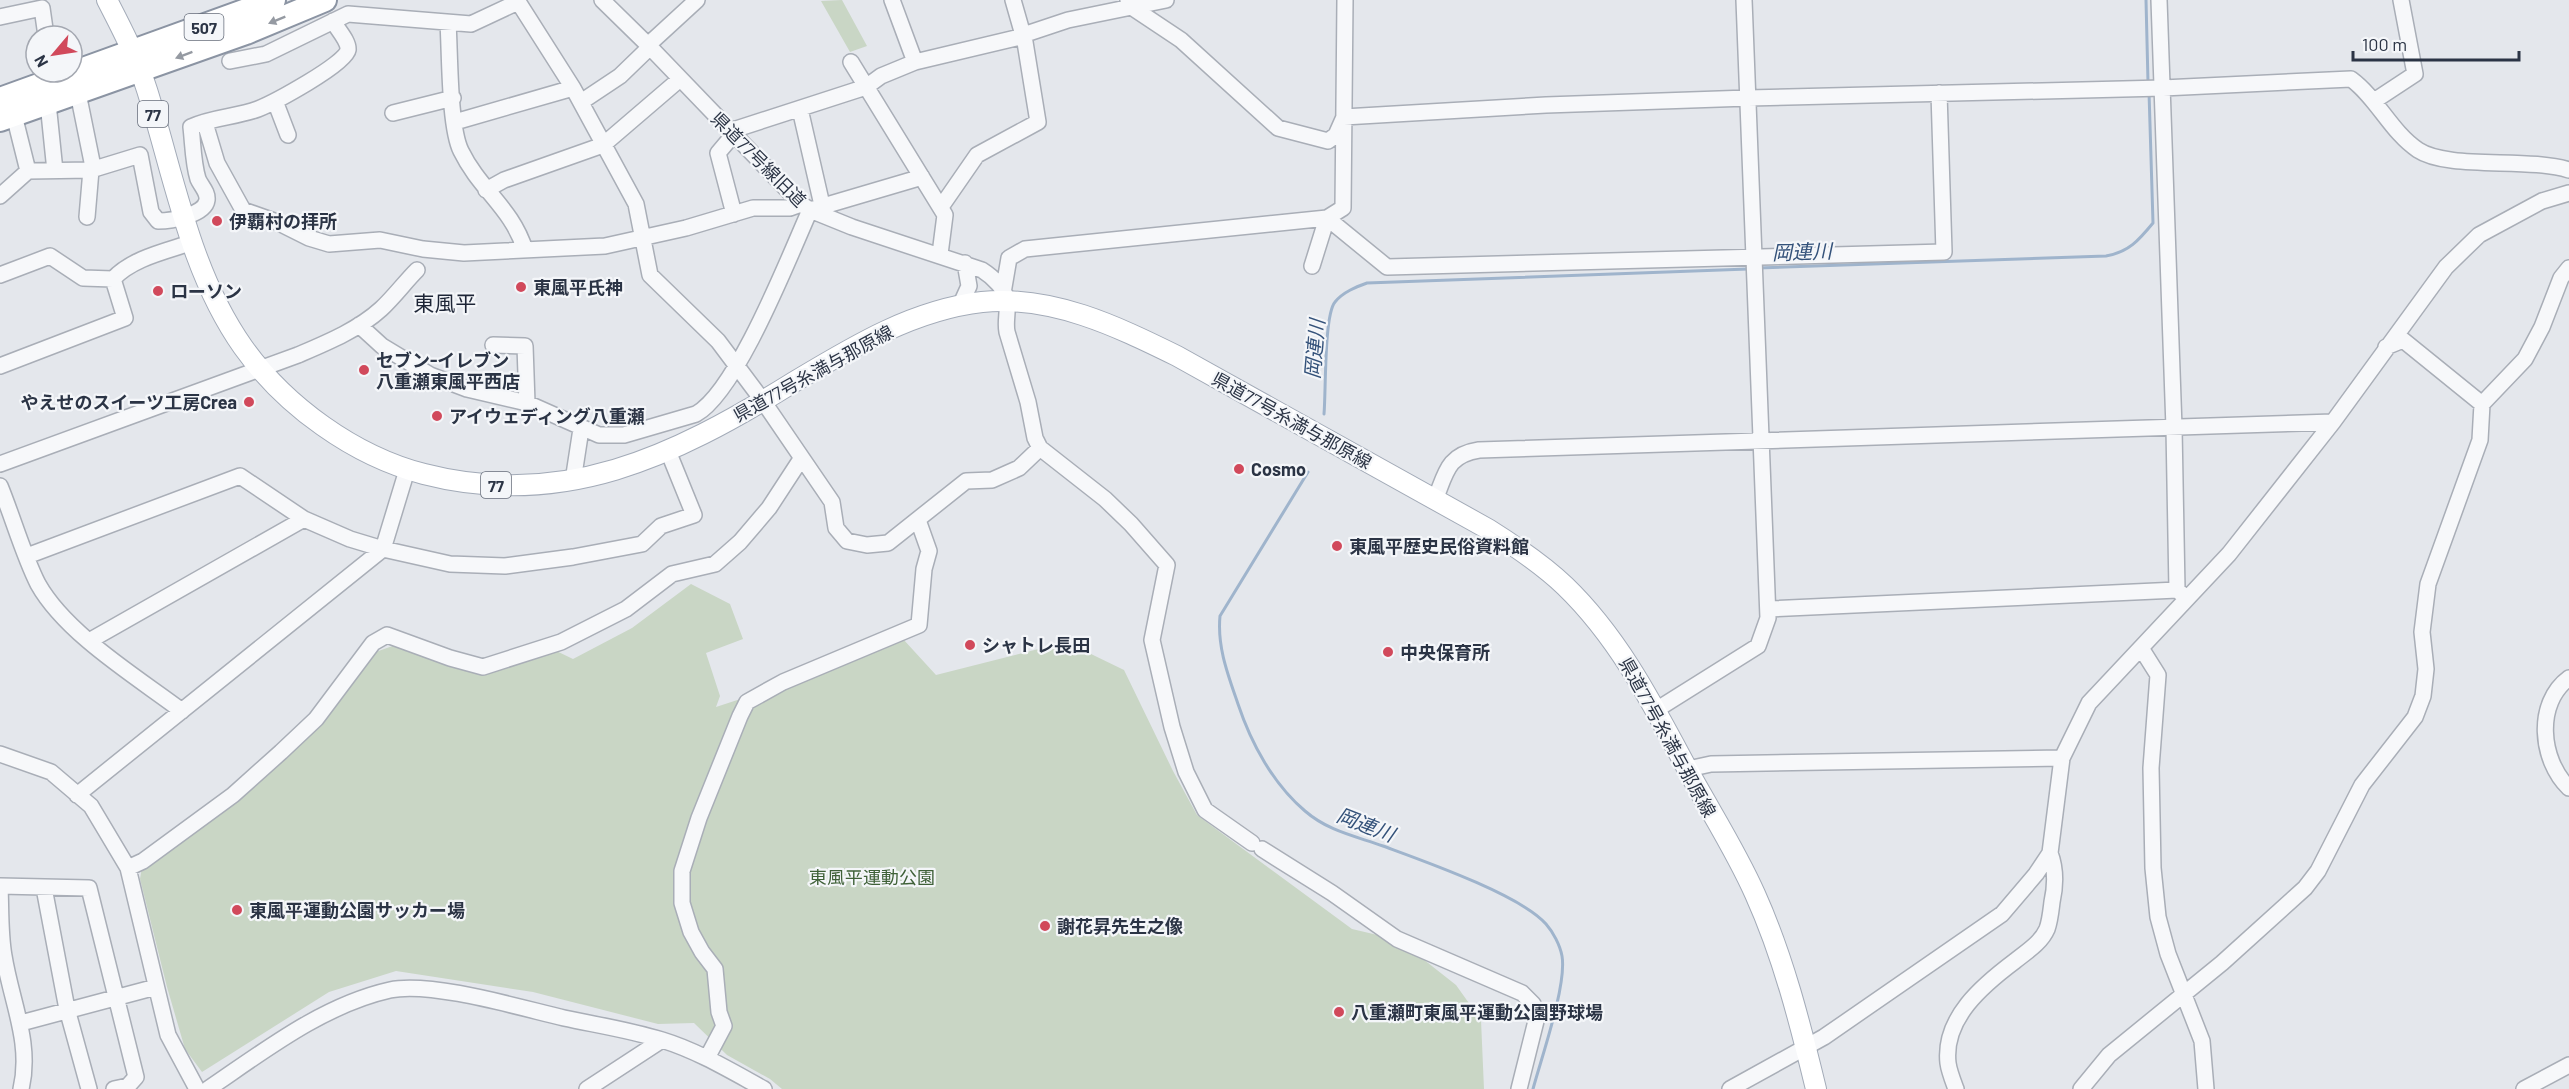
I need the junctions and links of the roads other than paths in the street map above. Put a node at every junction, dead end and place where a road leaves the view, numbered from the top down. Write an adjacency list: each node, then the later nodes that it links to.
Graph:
1 (107, 0): 23 (main road, 県道77号糸満与那原線 / 77)
2 (274, 0): 23 (highway, 507)
3 (325, 0): 19 (highway, 507, one-way to 19)
4 (602, 0): 20 (street, 県道77号線旧道)
5 (697, 0): 20 (street)
6 (892, 0): 25 (street)
7 (1012, 0): 14 (street)
8 (1166, 0): 14 (street)
9 (1345, 0): 41 (street)
10 (1744, 0): 34 (street)
11 (2159, 0): 30 (street)
12 (2401, 0): 36 (street)
13 (520, 2): 17 (street); 29 (street)
14 (1129, 3): 41 (street)
15 (0, 17): 18 (street)
16 (333, 21): 17 (street); 21 (street); 35 (street)
17 (448, 23): 33 (street)
18 (44, 24)
19 (246, 33): 21 (street); 23 (highway, 507, one-way to 23)
20 (649, 46): 26 (street, 県道77号線旧道); 37 (street)
21 (252, 56): 22 (street)
22 (230, 61)
23 (137, 62): 27 (highway, 507); 31 (highway, 507); 58 (main road, 県道77号糸満与那原線 / 77)
24 (851, 62): 28 (street)
25 (915, 62): 28 (street); 56 (street)
26 (680, 79): 44 (street, 県道77号線旧道); 46 (street)
27 (51, 85): 31 (highway, 507); 39 (highway, 507); 50 (street)
28 (866, 87): 38 (street); 51 (street)
29 (573, 88): 37 (street); 42 (street)
30 (2163, 88): 32 (street); 36 (street); 84 (street)
31 (78, 93): 47 (street)
32 (1939, 93): 34 (street); 65 (street)
33 (453, 98): 40 (street); 42 (street)
34 (1748, 98): 41 (street); 65 (street)
35 (275, 101): 43 (street); 45 (street)
36 (2374, 101): 48 (street)
37 (581, 102): 46 (street)
38 (800, 109): 44 (street); 55 (street)
39 (4, 111): 49 (street)
40 (393, 113)
41 (1344, 117): 60 (street)
42 (455, 122): 52 (street)
43 (205, 123): 58 (street); 63 (street)
44 (732, 133): 55 (street, 県道77号線旧道); 57 (street)
45 (288, 135)
46 (603, 145): 52 (street); 61 (street)
47 (91, 170): 50 (street); 58 (street); 59 (street)
48 (2569, 170)
49 (28, 171): 50 (street); 54 (street)
50 (55, 171)
51 (922, 177): 55 (street); 56 (street)
52 (486, 190): 63 (street)
53 (2569, 193): 76 (street)
54 (0, 196)
55 (811, 206): 57 (street); 64 (street, 県道77号線旧道); 78 (street)
56 (941, 207): 64 (street)
57 (734, 214): 61 (street)
58 (184, 217): 62 (main road, 県道77号糸満与那原線 / 77)
59 (87, 218)
60 (1327, 218): 65 (street); 67 (street); 72 (street)
61 (642, 237): 63 (street); 78 (street)
62 (193, 242): 71 (street); 79 (main road, 県道77号糸満与那原線 / 77)
63 (525, 250)
64 (940, 254): 66 (street, 県道77号線旧道)
65 (1754, 257): 86 (street)
66 (965, 263): 72 (street, 県道77号線旧道); 73 (street)
67 (1312, 266)
68 (2569, 268): 82 (street)
69 (417, 270): 74 (street)
70 (0, 275): 71 (street)
71 (113, 279): 77 (street)
72 (1005, 297): 73 (main road, 県道77号糸満与那原線 / 77); 87 (street); 94 (main road, 県道77号糸満与那原線 / 77)
73 (960, 306): 80 (main road, 県道77号糸満与那原線 / 77)
74 (359, 325): 79 (street); 81 (street)
75 (493, 345): 81 (street)
76 (2385, 347): 82 (street); 83 (street)
77 (0, 366)
78 (737, 367): 80 (street); 85 (street)
79 (261, 369): 90 (street); 91 (main road, 県道77号糸満与那原線 / 77)
80 (764, 401): 88 (main road, 県道77号糸満与那原線 / 77); 89 (street)
81 (527, 404): 85 (street)
82 (2482, 404): 115 (street)
83 (2332, 422): 84 (street); 99 (street)
84 (2174, 428): 86 (street); 99 (street)
85 (581, 429): 92 (street)
86 (1762, 441): 94 (street); 100 (street)
87 (1040, 448): 96 (street); 131 (street)
88 (668, 451): 92 (main road, 県道77号糸満与那原線 / 77); 97 (street)
89 (801, 459): 96 (street); 112 (street)
90 (0, 464)
91 (407, 470): 92 (main road, 県道77号糸満与那原線 / 77); 97 (street)
92 (573, 481)
93 (0, 486): 98 (street)
94 (1435, 500): 104 (main road, 県道77号糸満与那原線 / 77)
95 (304, 519): 97 (street); 98 (street); 101 (street)
96 (918, 520): 121 (street)
97 (383, 549): 105 (street)
98 (27, 556): 101 (street)
99 (2182, 595): 100 (street); 102 (street)
100 (1768, 609): 104 (street)
101 (88, 641): 105 (street)
102 (2141, 648): 107 (street); 115 (street)
103 (2569, 678): 109 (street)
104 (1656, 710): 108 (main road, 県道77号糸満与那原線 / 77)
105 (182, 711): 110 (street)
106 (0, 754): 110 (street)
107 (2062, 758): 108 (street); 111 (street)
108 (1688, 769): 120 (main road, 県道77号糸満与那原線 / 77)
109 (2569, 788)
110 (78, 795): 112 (street)
111 (2050, 853): 120 (street); 134 (street)
112 (128, 868): 114 (street)
113 (44, 888): 116 (street); 117 (street); 118 (street)
114 (156, 987): 116 (street); 127 (street)
115 (2183, 996): 135 (street); 136 (street)
116 (116, 997): 117 (street); 126 (street)
117 (67, 1009): 118 (street); 125 (street)
118 (21, 1023): 124 (street)
119 (662, 1040): 121 (street); 123 (street); 128 (street)
120 (1806, 1047): 132 (street); 133 (main road, 県道77号糸満与那原線 / 77)
121 (707, 1058): 130 (street)
122 (2569, 1065): 138 (street)
123 (611, 1083): 129 (street)
124 (21, 1089)
125 (89, 1089)
126 (114, 1089)
127 (197, 1089)
128 (208, 1089)
129 (587, 1089)
130 (764, 1089)
131 (1519, 1089)
132 (1730, 1089)
133 (1816, 1089)
134 (1956, 1089)
135 (2081, 1089)
136 (2206, 1089): 137 (street)
137 (2212, 1089)
138 (2523, 1089)

